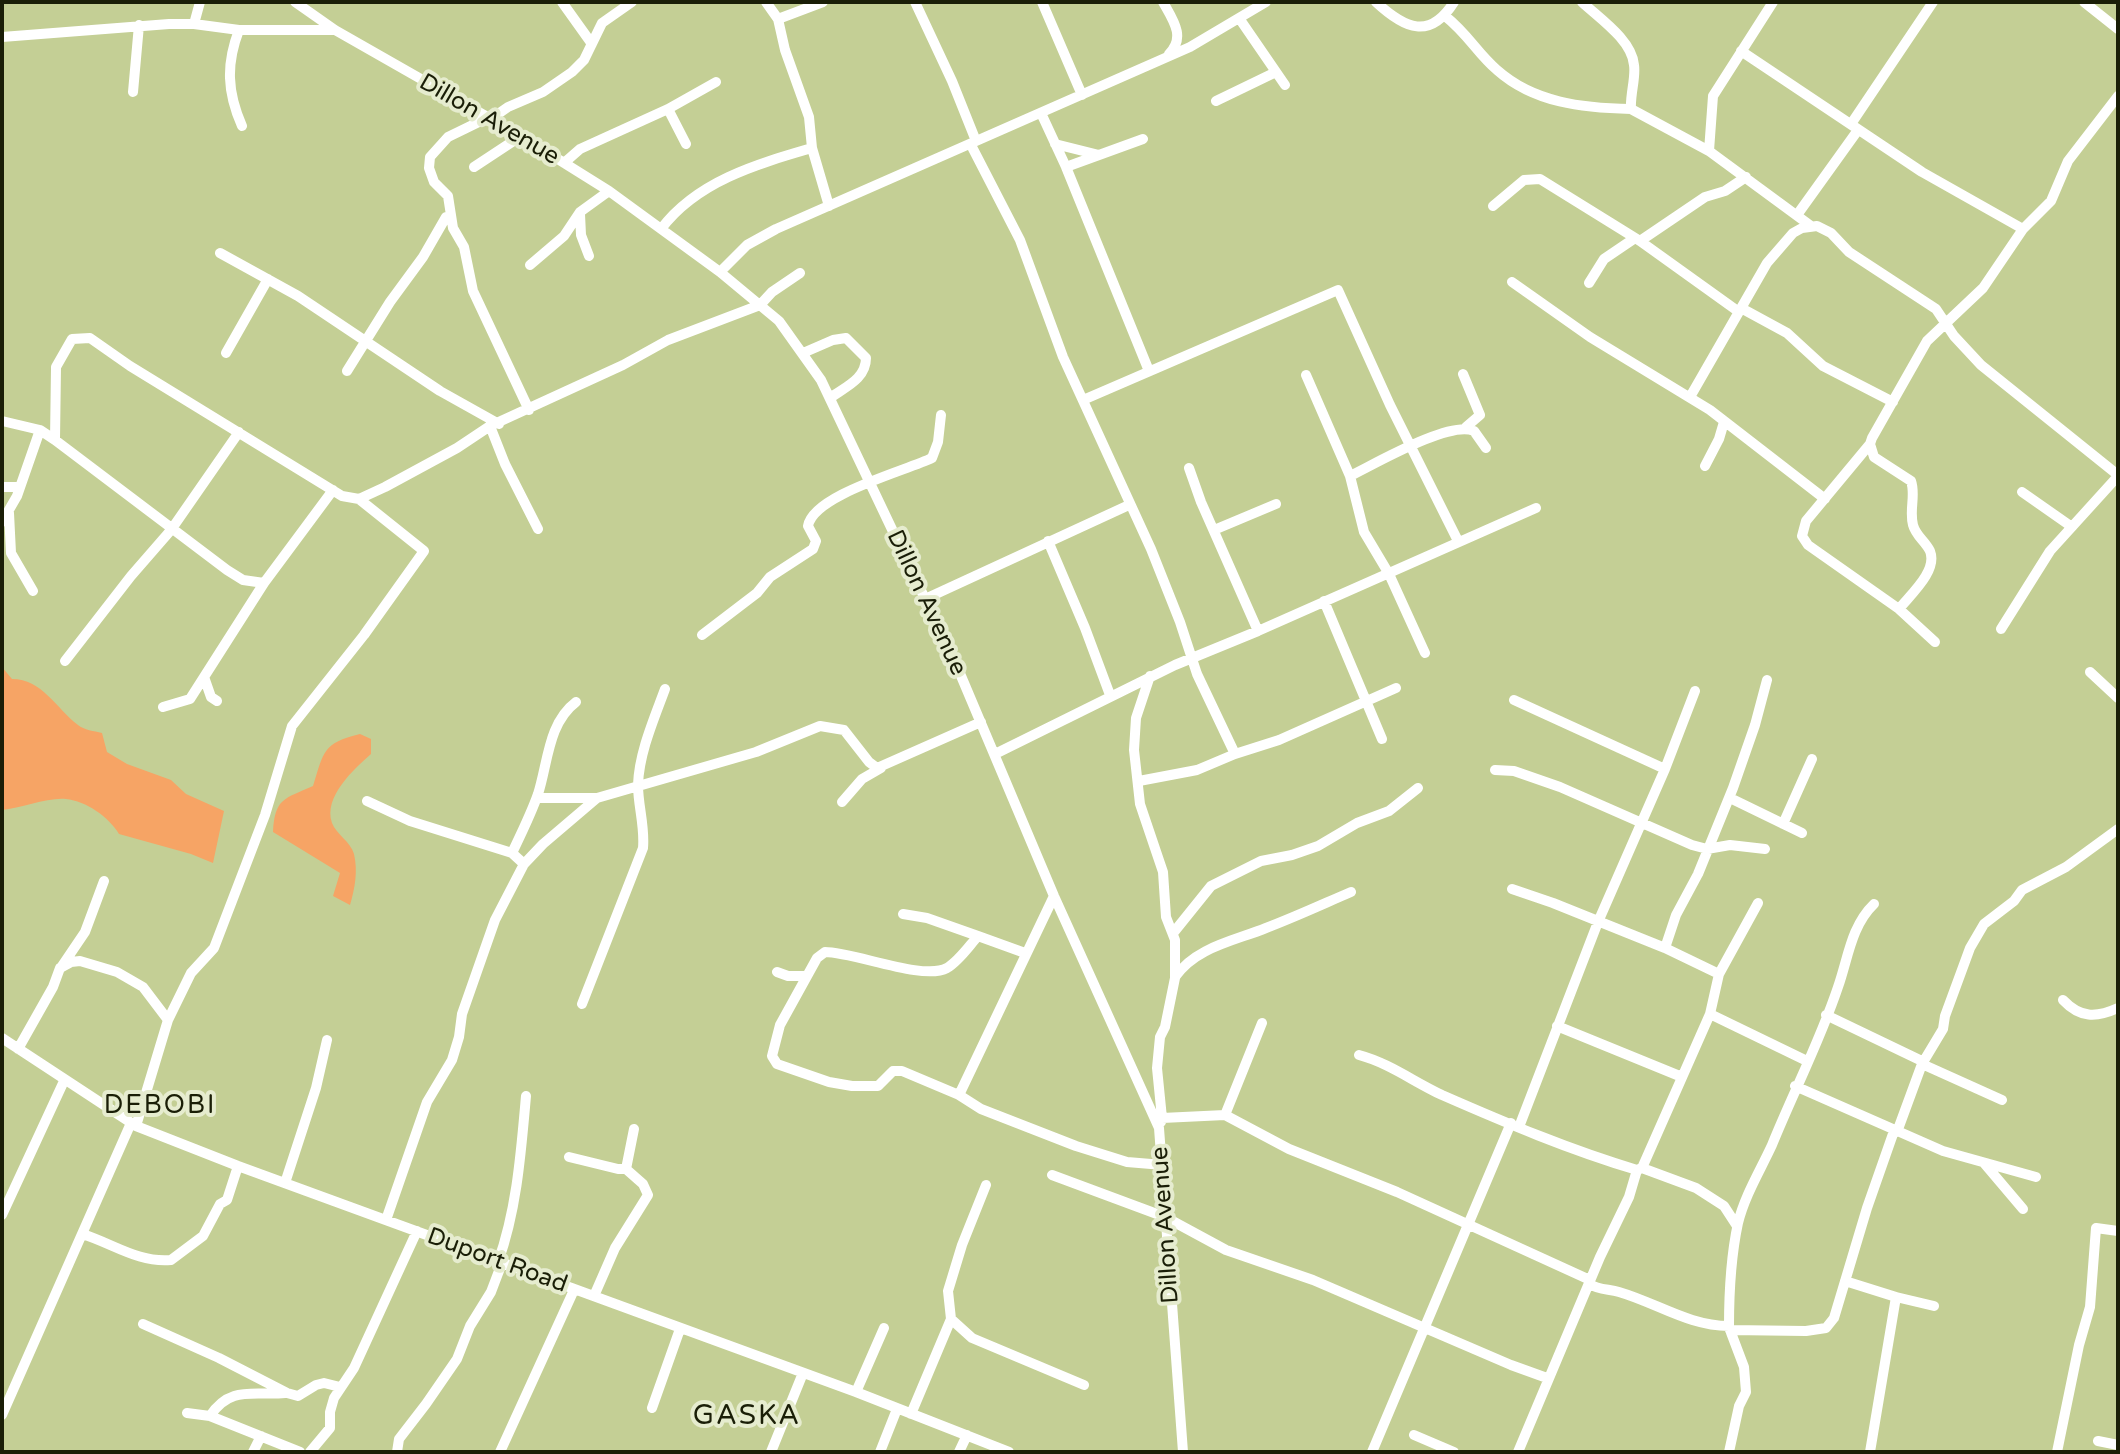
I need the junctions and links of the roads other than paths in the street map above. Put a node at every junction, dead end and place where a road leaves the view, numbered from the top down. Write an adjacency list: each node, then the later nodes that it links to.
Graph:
1 (200, 2): 20 (street)
2 (295, 2): 24 (street, Dillon Avenue)
3 (562, 2): 26 (street)
4 (632, 2): 26 (street)
5 (766, 2): 19 (street)
6 (823, 2): 19 (street)
7 (915, 2): 44 (street)
8 (1042, 2): 33 (street)
9 (1163, 2): 28 (street)
10 (1266, 2): 18 (street)
11 (1376, 2): 17 (street)
12 (1454, 2): 17 (street)
13 (1582, 2): 37 (street)
14 (1773, 2): 27 (street)
15 (1933, 2): 41 (street)
16 (2084, 2): 22 (street)
17 (1445, 16): 37 (street)
18 (1239, 18): 28 (street); 29 (street)
19 (778, 19): 47 (street)
20 (194, 24): 21 (street); 23 (street)
21 (139, 25): 25 (street); 32 (street)
22 (2118, 29)
23 (239, 30): 24 (street); 40 (street)
24 (335, 30): 39 (street, Dillon Avenue)
25 (2, 37)
26 (592, 44): 39 (street)
27 (1741, 51): 41 (street); 48 (street)
28 (1166, 57): 33 (street)
29 (1276, 72): 31 (street); 35 (street)
30 (716, 82): 36 (street)
31 (1285, 85)
32 (133, 92)
33 (1082, 95): 38 (street)
34 (2118, 96): 62 (street)
35 (1216, 101)
36 (668, 109): 45 (street); 50 (street)
37 (1631, 109): 48 (street)
38 (1041, 113): 44 (street); 46 (street)
39 (489, 120): 42 (street, Dillon Avenue); 59 (street)
40 (242, 126)
41 (1854, 127): 58 (street); 62 (street)
42 (521, 136): 50 (street, Dillon Avenue); 51 (street)
43 (1143, 139): 49 (street)
44 (974, 143): 55 (street); 84 (street)
45 (686, 144)
46 (1055, 144): 49 (street); 52 (street)
47 (812, 148): 55 (street); 61 (street)
48 (1709, 151): 53 (street)
49 (1099, 155): 52 (street)
50 (564, 163): 54 (street, Dillon Avenue)
51 (474, 167)
52 (1066, 167): 79 (street)
53 (1746, 177): 58 (street); 63 (street)
54 (609, 191): 57 (street); 61 (street, Dillon Avenue)
55 (829, 206): 67 (street)
56 (1493, 206): 63 (street)
57 (580, 212): 65 (street); 66 (street)
58 (1797, 215): 60 (street)
59 (450, 216): 75 (street); 86 (street)
60 (1811, 226): 73 (street); 74 (street)
61 (661, 229): 67 (street, Dillon Avenue)
62 (2023, 229): 74 (street)
63 (1637, 240): 71 (street); 73 (street)
64 (220, 253): 69 (street)
65 (589, 256)
66 (530, 265)
67 (720, 272): 72 (street, Dillon Avenue)
68 (800, 273): 72 (street)
69 (268, 279): 75 (street); 76 (street)
70 (1512, 282): 82 (street)
71 (1589, 283)
72 (760, 305): 77 (street, Dillon Avenue); 86 (street)
73 (1740, 310): 82 (street); 85 (street)
74 (1947, 324): 85 (street); 100 (street)
75 (367, 342): 78 (street); 90 (street)
76 (226, 353)
77 (803, 353): 83 (street, Dillon Avenue); 83 (street)
78 (347, 371)
79 (1149, 371): 84 (street); 96 (street)
80 (1463, 374): 91 (street)
81 (1306, 375): 101 (street)
82 (1690, 397): 89 (street)
83 (830, 398): 102 (street, Dillon Avenue)
84 (1083, 400): 110 (street)
85 (1893, 402): 95 (street)
86 (529, 410): 90 (street)
87 (941, 415): 102 (street)
88 (2, 421): 92 (street)
89 (1724, 422): 98 (street); 108 (street)
90 (494, 425): 107 (street); 114 (street)
91 (1466, 427): 96 (street); 97 (street)
92 (40, 430): 94 (street); 104 (street)
93 (239, 432): 94 (street); 105 (street); 115 (street)
94 (55, 440): 115 (street)
95 (1870, 444): 108 (street); 124 (street)
96 (1413, 446): 101 (street); 118 (street)
97 (1486, 448)
98 (1705, 466)
99 (1189, 468): 116 (street)
100 (2118, 475): 113 (street)
101 (1350, 476): 119 (street)
102 (869, 480): 122 (street, Dillon Avenue); 127 (street)
103 (2, 487): 104 (street)
104 (20, 487): 112 (street)
105 (333, 490): 107 (street); 120 (street)
106 (2022, 492): 113 (street)
107 (359, 499): 192 (street)
108 (1825, 499): 124 (street)
109 (1276, 504): 116 (street)
110 (1129, 505): 117 (street); 130 (street)
111 (1536, 508): 118 (street)
112 (6, 518): 121 (street)
113 (2072, 527): 125 (street)
114 (538, 529)
115 (171, 530): 120 (street); 131 (street)
116 (1214, 530): 126 (street)
117 (1048, 541): 122 (street); 139 (street)
118 (1458, 541): 119 (street)
119 (1389, 574): 123 (street); 129 (street)
120 (264, 583): 134 (street)
121 (33, 591)
122 (925, 599): 146 (street, Dillon Avenue)
123 (1324, 601): 126 (street); 143 (street)
124 (1899, 609): 128 (street)
125 (2001, 629)
126 (1258, 631): 130 (street)
127 (702, 635)
128 (1935, 642)
129 (1425, 653)
130 (1191, 658): 133 (street); 149 (street)
131 (65, 661)
132 (2090, 672): 140 (street)
133 (1150, 676): 139 (street); 154 (street)
134 (204, 677): 142 (street); 145 (street)
135 (1767, 680): 159 (street)
136 (1396, 688): 143 (street)
137 (665, 689): 155 (street)
138 (1695, 691): 152 (street)
139 (1110, 695): 148 (street)
140 (2118, 698)
141 (1514, 700): 152 (street)
142 (217, 701)
143 (1367, 701): 147 (street); 149 (street)
144 (576, 702): 157 (street)
145 (163, 707)
146 (981, 722): 148 (street, Dillon Avenue); 151 (street)
147 (1382, 739)
148 (995, 754): 173 (street, Dillon Avenue)
149 (1235, 754): 154 (street)
150 (1812, 759): 163 (street)
151 (883, 767): 155 (street); 161 (street)
152 (1665, 769): 162 (street)
153 (1495, 770): 162 (street)
154 (1139, 781): 178 (street)
155 (638, 787): 158 (street); 188 (street)
156 (1418, 788): 178 (street)
157 (537, 798): 158 (street); 168 (street)
158 (597, 798): 169 (street)
159 (1730, 798): 163 (street); 166 (street)
160 (367, 801): 168 (street)
161 (842, 802)
162 (1640, 823): 166 (street); 177 (street)
163 (1783, 824): 165 (street)
164 (2118, 829): 200 (street)
165 (1802, 833)
166 (1707, 849): 167 (street); 180 (street)
167 (1765, 849)
168 (512, 853): 169 (street)
169 (524, 864): 226 (street)
170 (104, 881): 182 (street)
171 (1512, 889): 177 (street)
172 (1351, 892): 186 (street)
173 (1054, 896): 181 (street); 208 (street, Dillon Avenue)
174 (1758, 903): 184 (street)
175 (1874, 904): 191 (street)
176 (903, 914): 179 (street)
177 (1598, 922): 180 (street); 194 (street)
178 (1174, 932): 186 (street)
179 (978, 936): 181 (street); 185 (street)
180 (1665, 948): 184 (street)
181 (1025, 953): 204 (street)
182 (60, 968): 192 (street); 197 (street)
183 (777, 972): 185 (street)
184 (1719, 974): 190 (street)
185 (807, 976): 204 (street)
186 (1175, 978): 208 (street)
187 (2063, 1000): 189 (street)
188 (582, 1004)
189 (2118, 1008)
190 (1710, 1014): 199 (street); 201 (street)
191 (1826, 1015): 199 (street); 200 (street)
192 (168, 1020): 209 (street)
193 (1262, 1023): 207 (street)
194 (1557, 1026): 201 (street); 210 (street)
195 (2, 1038): 197 (street, Duport Road)
196 (327, 1040): 221 (street)
197 (18, 1049): 202 (street, Duport Road)
198 (1359, 1055): 210 (street)
199 (1807, 1061): 203 (street)
200 (1923, 1063): 206 (street); 212 (street)
201 (1682, 1077): 218 (street)
202 (64, 1081): 209 (street, Duport Road); 224 (street)
203 (1795, 1086): 212 (street); 228 (street)
204 (959, 1095): 215 (street)
205 (526, 1096): 232 (street)
206 (2002, 1100)
207 (1225, 1115): 208 (street); 227 (street)
208 (1161, 1123): 215 (street, Dillon Avenue)
209 (133, 1124): 216 (street, Duport Road); 231 (street)
210 (1515, 1125): 218 (street); 227 (street)
211 (634, 1129): 217 (street)
212 (1896, 1132): 214 (street); 233 (street)
213 (569, 1157): 217 (street)
214 (1983, 1162): 220 (street); 223 (street)
215 (1163, 1165): 225 (street, Dillon Avenue)
216 (238, 1166): 221 (street, Duport Road); 231 (street)
217 (626, 1169): 236 (street)
218 (1640, 1169): 228 (street); 234 (street)
219 (1052, 1175): 225 (street)
220 (2036, 1177)
221 (285, 1183): 226 (street, Duport Road)
222 (986, 1185): 239 (street)
223 (2023, 1209)
224 (2, 1215)
225 (1165, 1217): 241 (street); 273 (street, Dillon Avenue)
226 (386, 1220): 229 (street, Duport Road)
227 (1469, 1225): 234 (street); 241 (street)
228 (1737, 1226): 243 (street)
229 (417, 1231): 232 (street, Duport Road); 249 (street)
230 (2118, 1231): 279 (street)
231 (82, 1234): 257 (street)
232 (500, 1262): 235 (street, Duport Road); 267 (street)
233 (1845, 1281): 237 (street); 243 (street)
234 (1590, 1282): 243 (street); 247 (street)
235 (574, 1290): 236 (street, Duport Road); 268 (street)
236 (594, 1296): 244 (street, Duport Road)
237 (1896, 1297): 238 (street); 278 (street)
238 (1934, 1306)
239 (951, 1319): 248 (street); 256 (street)
240 (143, 1324): 245 (street)
241 (1425, 1327): 247 (street); 274 (street)
242 (884, 1328): 251 (street)
243 (1729, 1328): 277 (street)
244 (680, 1329): 246 (street, Duport Road); 253 (street)
245 (249, 1373): 250 (street); 252 (street)
246 (803, 1373): 251 (street, Duport Road); 269 (street)
247 (1547, 1378): 276 (street)
248 (1084, 1385)
249 (340, 1387): 252 (street); 266 (street)
250 (251, 1391): 252 (street); 258 (street)
251 (856, 1392): 254 (street, Duport Road)
252 (287, 1393)
253 (652, 1408)
254 (897, 1409): 256 (street, Duport Road); 270 (street)
255 (187, 1413): 258 (street)
256 (911, 1414): 259 (street, Duport Road)
257 (2, 1415)
258 (210, 1416): 261 (street)
259 (967, 1435): 271 (street); 272 (street, Duport Road)
260 (1414, 1435): 275 (street)
261 (261, 1436): 264 (street); 265 (street)
262 (2098, 1441): 263 (street)
263 (2118, 1445)
264 (253, 1452)
265 (300, 1452)
266 (310, 1452)
267 (397, 1452)
268 (500, 1452)
269 (771, 1452)
270 (880, 1452)
271 (959, 1452)
272 (1009, 1452)
273 (1183, 1452)
274 (1372, 1452)
275 (1454, 1452)
276 (1518, 1452)
277 (1729, 1452)
278 (1870, 1452)
279 (2057, 1452)

